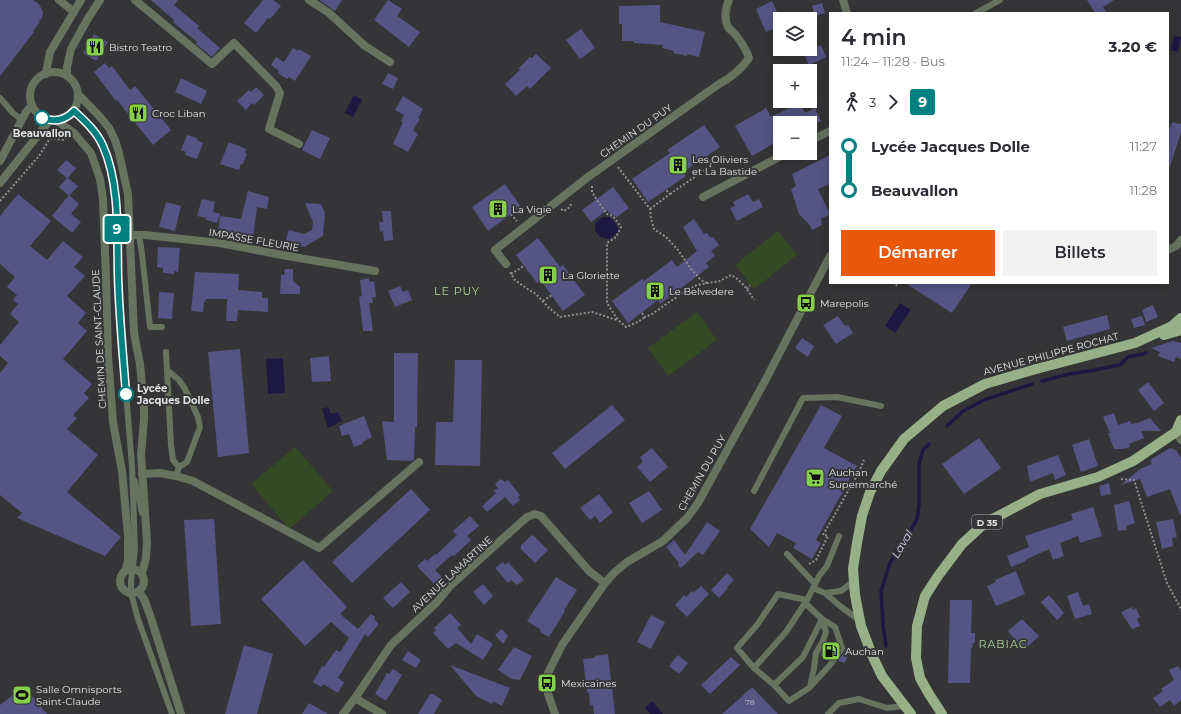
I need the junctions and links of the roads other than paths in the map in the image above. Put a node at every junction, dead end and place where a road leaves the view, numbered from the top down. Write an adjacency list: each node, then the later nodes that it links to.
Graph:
1 (59, 0): 9 (street)
2 (81, 0): 9 (street)
3 (100, 0): 14 (street)
4 (135, 0): 23 (street)
5 (309, 0): 12 (street)
6 (729, 0): 33 (street, CHEMIN DU PUY)
7 (843, 0): 10 (street)
8 (1000, 0): 11 (lane)
9 (74, 12): 13 (street)
10 (847, 12)
11 (978, 12)
12 (390, 62)
13 (46, 74): 14 (street); 17 (street)
14 (67, 76): 15 (street)
15 (79, 95): 18 (street); 28 (street)
16 (0, 98): 19 (lane)
17 (32, 105): 19 (street); 20 (street)
18 (74, 111): 20 (street); 45 (lane)
19 (22, 120): 25 (street)
20 (54, 120): 26 (street); 53 (street, CHEMIN DE SAINT-CLAUDE)
21 (829, 132): 22 (street)
22 (817, 138)
23 (298, 144)
24 (774, 160): 27 (street)
25 (0, 161)
26 (0, 183)
27 (703, 197)
28 (129, 235): 29 (street, IMPASSE FLEURIE); 47 (street)
29 (139, 235): 34 (street, IMPASSE FLEURIE); 36 (lane)
30 (1181, 240): 31 (street)
31 (1169, 250)
32 (829, 258): 56 (street, CHEMIN DU PUY)
33 (506, 264)
34 (375, 271)
35 (1181, 318): 38 (main road, AVENUE PHILIPPE ROCHAT)
36 (162, 327)
37 (1181, 330): 38 (main road)
38 (1135, 344): 55 (main road, AVENUE PHILIPPE ROCHAT)
39 (166, 352): 40 (lane)
40 (167, 370): 46 (lane); 46 (lane)
41 (881, 406): 49 (lane)
42 (1181, 420): 43 (main road, D 35)
43 (1178, 436): 75 (main road, D 35)
44 (419, 462): 48 (street)
45 (132, 466): 50 (lane); 53 (lane)
46 (179, 467): 48 (lane)
47 (142, 474): 48 (street); 50 (street)
48 (176, 476)
49 (754, 491)
50 (146, 528): 54 (street)
51 (839, 536): 57 (lane)
52 (787, 554): 57 (lane)
53 (129, 570): 54 (street); 58 (street)
54 (142, 573): 58 (street)
55 (854, 581): 59 (lane); 62 (main road, AVENUE PHILIPPE ROCHAT)
56 (605, 583): 66 (street, AVENUE LAMARTINE); 72 (street, CHEMIN DU PUY)
57 (814, 586): 59 (lane); 60 (lane)
58 (135, 592): 68 (lane); 69 (street)
59 (825, 593): 62 (lane)
60 (806, 601): 61 (lane); 63 (lane); 63 (lane)
61 (822, 619): 64 (lane); 65 (lane); 65 (lane)
62 (859, 620): 67 (main road, AVENUE PHILIPPE ROCHAT)
63 (754, 668): 64 (lane)
64 (774, 685): 65 (lane)
65 (809, 688)
66 (355, 698): 70 (street, AVENUE LAMARTINE); 71 (street)
67 (904, 706): 73 (lane); 74 (main road, AVENUE PHILIPPE ROCHAT)
68 (172, 714)
69 (181, 714)
70 (343, 714)
71 (382, 714)
72 (555, 714)
73 (828, 714)
74 (911, 714)
75 (942, 714)

